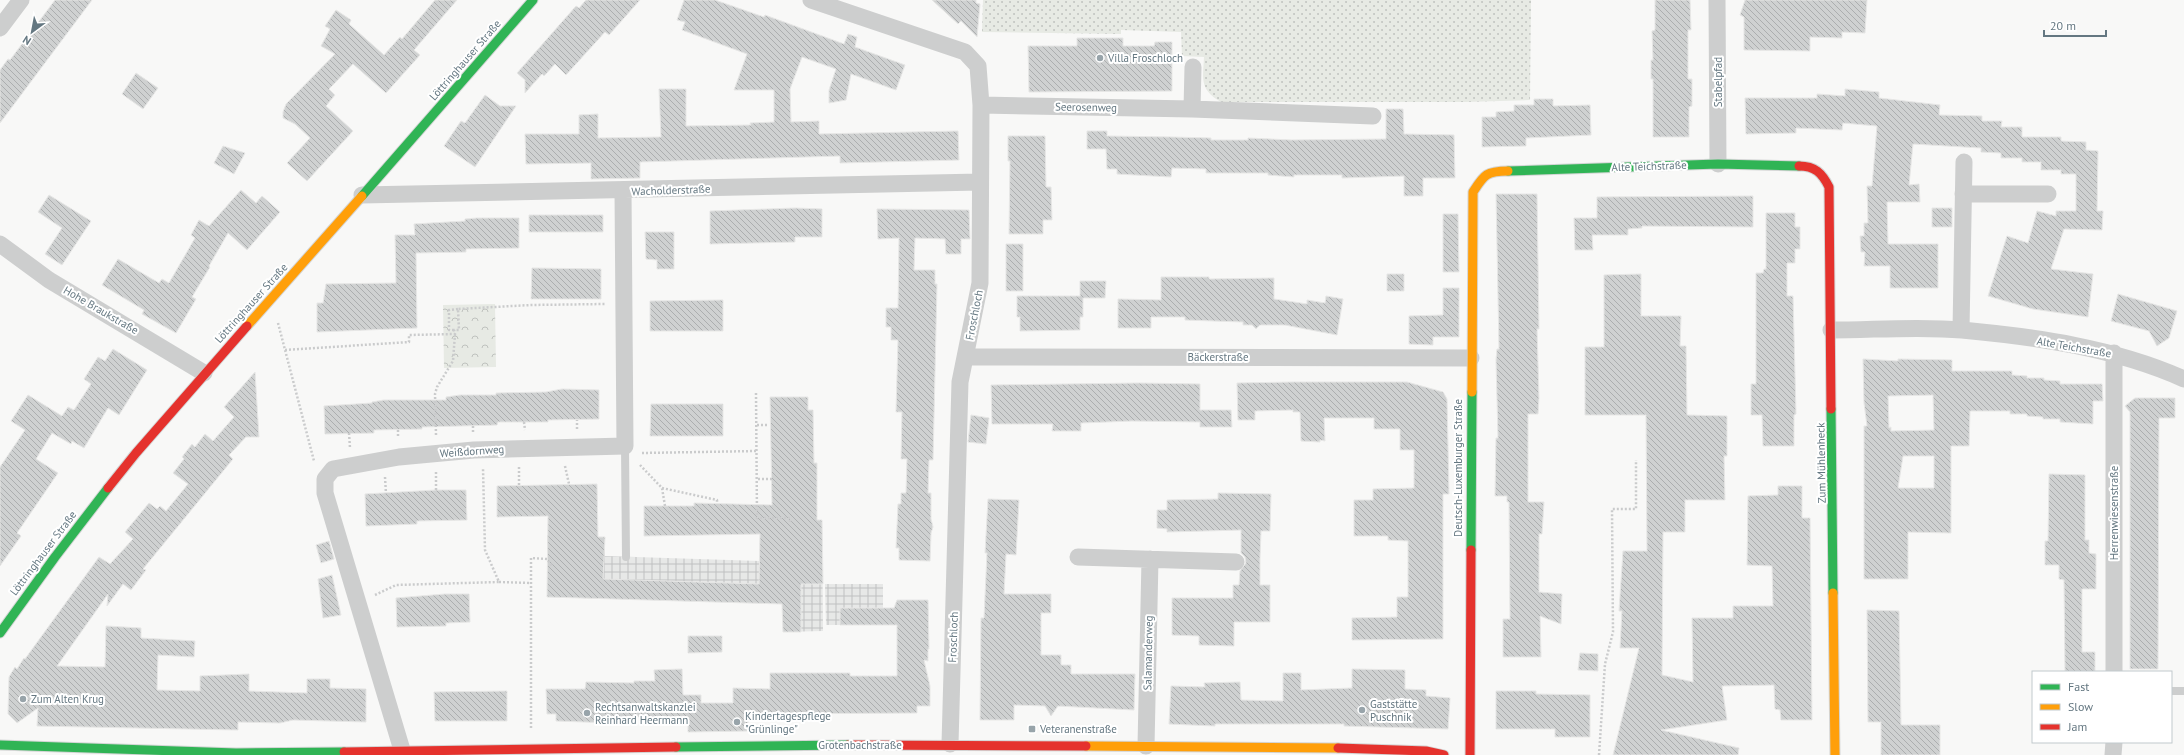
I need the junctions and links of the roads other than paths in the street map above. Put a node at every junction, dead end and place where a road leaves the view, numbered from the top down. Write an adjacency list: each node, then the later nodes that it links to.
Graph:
1 (21, 0): 5 (street)
2 (534, 0): 18 (street, Löttringhauser Straße)
3 (811, 0): 7 (street, Froschloch)
4 (1717, 0): 11 (street, Stabelpfad)
5 (0, 28)
6 (1193, 67): 8 (street)
7 (981, 105): 8 (street, Seerosenweg); 13 (street, Froschloch)
8 (1192, 109): 9 (street, Seerosenweg)
9 (1373, 116)
10 (1964, 162): 16 (street)
11 (1718, 164): 12 (street, Alte Teichstraße); 14 (street, Alte Teichstraße)
12 (1822, 173): 20 (street, Zum Mühlenheck)
13 (980, 182): 15 (street, Wacholderstraße); 23 (street, Froschloch)
14 (1478, 182): 24 (street, Deutsch-Luxemburger Straße)
15 (622, 191): 18 (street, Wacholderstraße); 27 (street)
16 (1963, 194): 17 (street); 21 (street)
17 (2048, 194)
18 (362, 195): 25 (street, Löttringhauser Straße)
19 (0, 244): 25 (street, Hohe Braukstraße)
20 (1831, 330): 21 (street, Alte Teichstraße); 47 (street, Zum Mühlenheck)
21 (1961, 330): 22 (street, Alte Teichstraße)
22 (2114, 353): 26 (street, Alte Teichstraße); 33 (street, Herrenwiesenstraße)
23 (966, 357): 24 (street, Bäckerstraße); 37 (street, Froschloch)
24 (1471, 358): 46 (street, Deutsch-Luxemburger Straße)
25 (204, 373): 32 (street, Löttringhauser Straße)
26 (2184, 379)
27 (625, 446): 29 (lane); 40 (street, Weißdornweg)
28 (1078, 556): 30 (street)
29 (626, 557)
30 (1150, 559): 31 (street); 39 (street, Salamanderweg)
31 (1236, 562)
32 (0, 633)
33 (2114, 671)
34 (2172, 691): 35 (lane)
35 (2184, 691)
36 (2114, 743): 48 (street)
37 (950, 744): 41 (street, Grotenbachstraße); 42 (street, Grotenbachstraße)
38 (0, 746): 44 (street, Grotenbachstraße)
39 (1146, 746): 42 (street, Grotenbachstraße); 45 (street, Grotenbachstraße)
40 (402, 750): 43 (street, Grotenbachstraße); 44 (street, Grotenbachstraße)
41 (830, 750): 43 (street, Grotenbachstraße)
42 (1096, 750)
43 (445, 752)
44 (236, 754)
45 (1444, 755)
46 (1470, 755)
47 (1836, 755)
48 (2113, 755)

